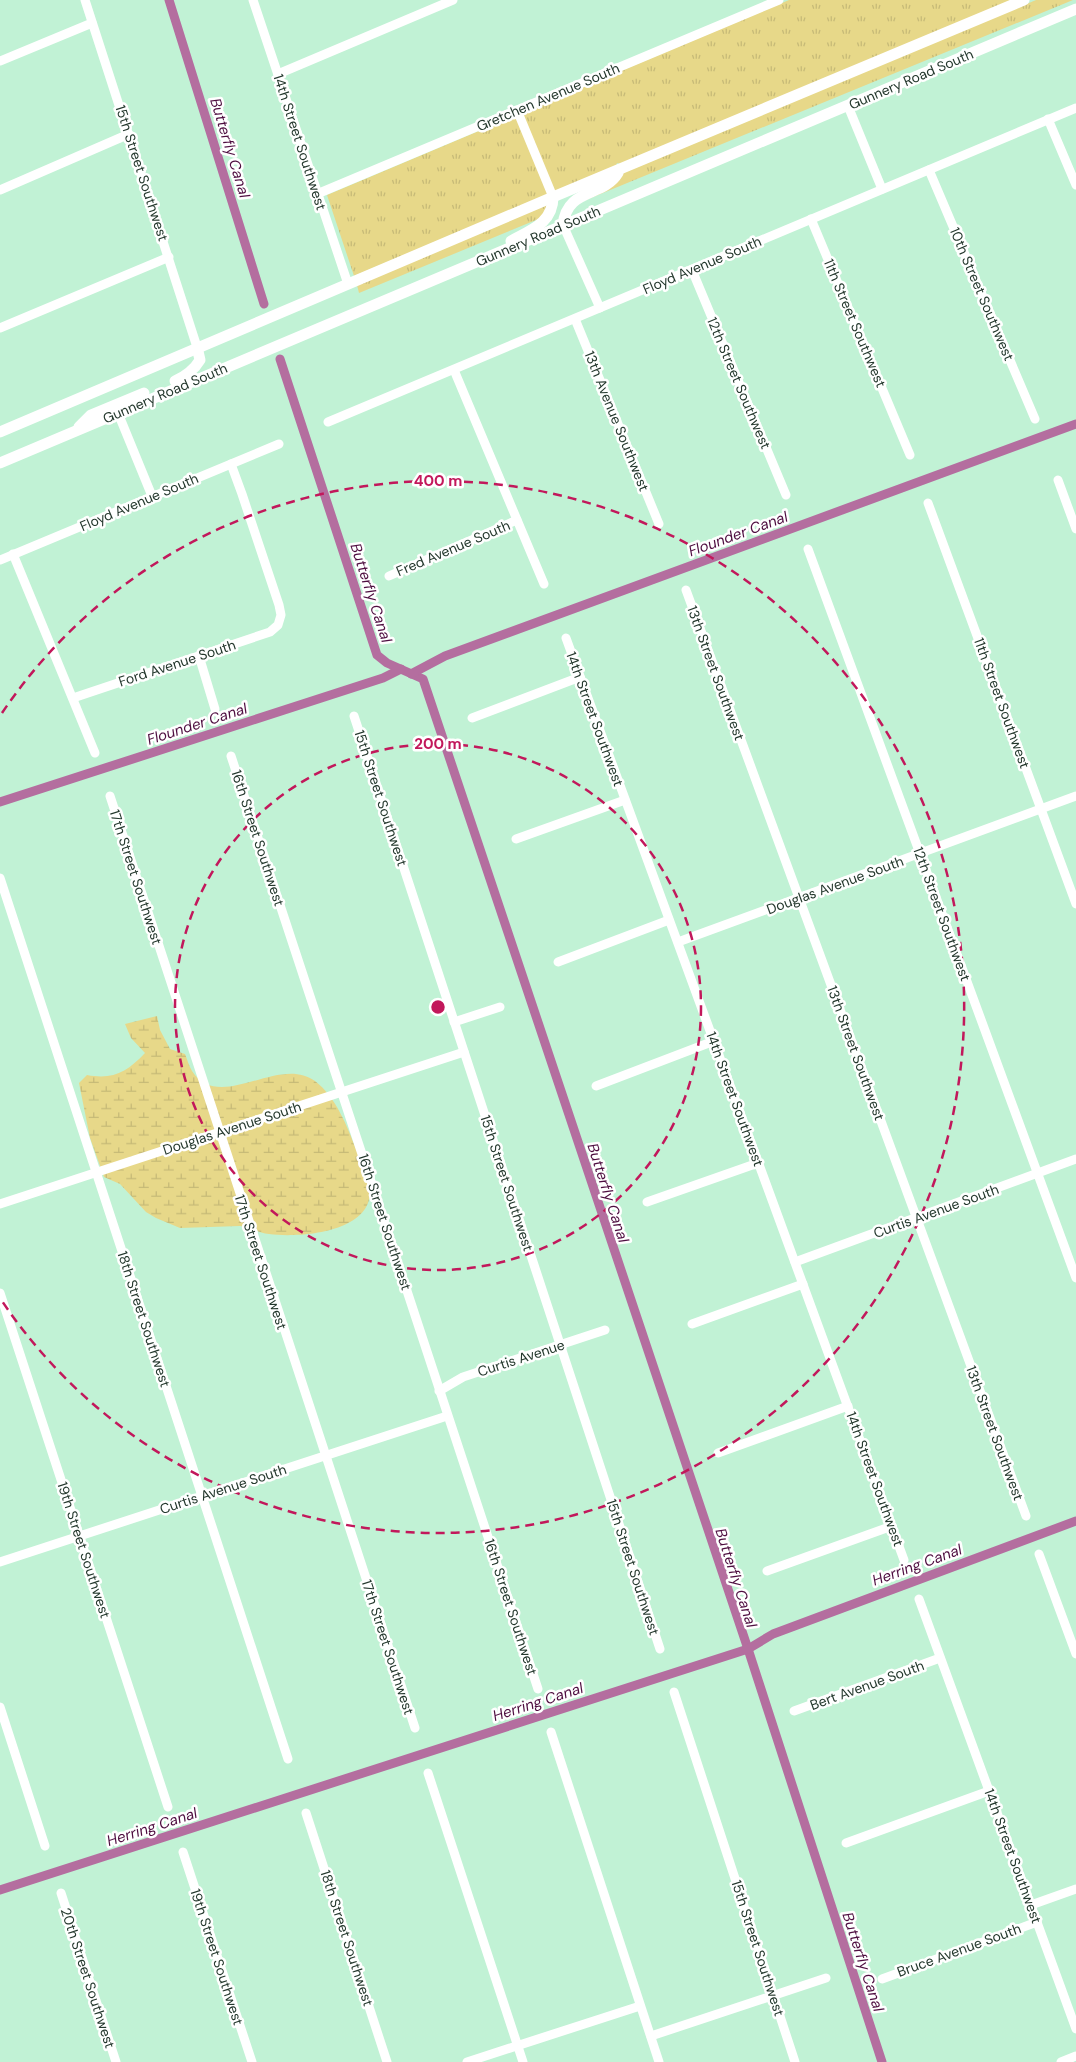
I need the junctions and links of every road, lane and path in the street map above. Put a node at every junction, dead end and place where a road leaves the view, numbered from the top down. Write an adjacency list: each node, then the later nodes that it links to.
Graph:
1 (85, 0): 7 (street, 15th Street Southwest)
2 (253, 0): 9 (street, 14th Street Southwest)
3 (454, 0): 9 (street)
4 (779, 0): 12 (street, Gretchen Avenue South)
5 (1024, 0): 15 (main road, Gunnery Road South)
6 (1076, 9): 10 (main road, Gunnery Road South)
7 (92, 22): 8 (street); 14 (street, 15th Street Southwest)
8 (0, 61)
9 (278, 74): 20 (street, 14th Street Southwest)
10 (848, 106): 18 (street); 23 (main road, Gunnery Road South)
11 (1076, 108): 13 (street, Floyd Avenue South)
12 (517, 110): 20 (street, Gretchen Avenue South); 21 (street)
13 (1048, 120): 16 (street, Floyd Avenue South); 17 (street)
14 (129, 134): 19 (street); 25 (street, 15th Street Southwest)
15 (620, 169): 21 (main road, Gunnery Road South); 23 (main road)
16 (929, 170): 18 (street, Floyd Avenue South); 34 (street, 10th Street Southwest)
17 (1076, 185)
18 (882, 189): 22 (street, Floyd Avenue South)
19 (0, 190)
20 (317, 194): 27 (street, 14th Street Southwest)
21 (553, 197): 24 (main road); 27 (main road, Gunnery Road South)
22 (811, 219): 26 (street, Floyd Avenue South); 39 (street, 11th Street Southwest)
23 (563, 225): 24 (main road, Gunnery Road South); 28 (street)
24 (503, 251): 33 (main road, Gunnery Road South)
25 (169, 258): 30 (street); 31 (street, 15th Street Southwest)
26 (692, 270): 28 (street, Floyd Avenue South); 43 (street, 12th Street Southwest)
27 (348, 284): 31 (main road, Gunnery Road South)
28 (600, 308): 29 (street, Floyd Avenue South)
29 (575, 319): 32 (street, Floyd Avenue South); 47 (street, 13th Avenue Southwest)
30 (0, 328)
31 (197, 347): 36 (main road, Gunnery Road South); 37 (main road)
32 (454, 370): 35 (street, Floyd Avenue South); 46 (street)
33 (118, 413): 37 (main road, Gunnery Road South); 44 (street)
34 (1035, 419)
35 (328, 422)
36 (0, 432)
37 (74, 432): 40 (main road, Gunnery Road South)
38 (279, 444): 41 (street, Floyd Avenue South)
39 (910, 455)
40 (0, 463)
41 (230, 464): 44 (street, Floyd Avenue South); 56 (street, Ford Avenue South)
42 (1058, 480): 48 (street)
43 (786, 495)
44 (152, 496): 50 (street, Floyd Avenue South)
45 (928, 503): 67 (street, 11th Street Southwest)
46 (517, 520): 52 (street, Fred Avenue South); 53 (street)
47 (659, 524)
48 (1076, 529)
49 (808, 549): 69 (street, 12th Street Southwest)
50 (13, 554): 51 (street, Floyd Avenue South); 58 (street)
51 (0, 560)
52 (389, 576)
53 (544, 584)
54 (686, 590): 71 (street, 13th Street Southwest)
55 (566, 638): 57 (street, 14th Street Southwest)
56 (199, 656): 58 (street, Ford Avenue South); 59 (street)
57 (580, 677): 61 (street); 66 (street, 14th Street Southwest)
58 (73, 698): 62 (street)
59 (215, 709)
60 (354, 716): 77 (street, 15th Street Southwest)
61 (472, 718)
62 (95, 753)
63 (231, 756): 81 (street, 16th Street Southwest)
64 (110, 796): 82 (street, 17th Street Southwest)
65 (1076, 796): 67 (street, Douglas Avenue South)
66 (625, 800): 68 (street); 73 (street, 14th Street Southwest)
67 (1042, 809): 69 (street, Douglas Avenue South); 72 (street, 11th Street Southwest)
68 (516, 839)
69 (920, 854): 71 (street, Douglas Avenue South); 86 (street, 12th Street Southwest)
70 (0, 878): 85 (street, 18th Street Southwest)
71 (799, 898): 74 (street, Douglas Avenue South); 89 (street, 13th Street Southwest)
72 (1076, 904)
73 (670, 920): 74 (street, 14th Street Southwest); 75 (street)
74 (678, 942): 78 (street, 14th Street Southwest)
75 (558, 962)
76 (500, 1007): 77 (street)
77 (454, 1022): 79 (street, 15th Street Southwest)
78 (714, 1041): 80 (street); 84 (street, 14th Street Southwest)
79 (464, 1052): 81 (street, Douglas Avenue South); 96 (street, 15th Street Southwest)
80 (596, 1086)
81 (342, 1092): 82 (street, Douglas Avenue South); 97 (street, 16th Street Southwest)
82 (219, 1133): 85 (street, Douglas Avenue South); 101 (street, 17th Street Southwest)
83 (1076, 1159): 86 (street, Curtis Avenue South)
84 (758, 1163): 87 (street); 90 (street, 14th Street Southwest)
85 (96, 1172): 88 (street, Douglas Avenue South); 102 (street, 18th Street Southwest)
86 (1037, 1173): 89 (street, Curtis Avenue South); 91 (street, 12th Street Southwest)
87 (647, 1202)
88 (0, 1204)
89 (917, 1218): 90 (street, Curtis Avenue South); 103 (street, 13th Street Southwest)
90 (795, 1262): 92 (street, 14th Street Southwest)
91 (1076, 1278)
92 (803, 1284): 94 (street); 98 (street, 14th Street Southwest)
93 (0, 1293): 105 (street, 19th Street Southwest)
94 (692, 1324)
95 (605, 1330): 96 (street, Curtis Avenue)
96 (561, 1345): 97 (street, Curtis Avenue); 111 (street, 15th Street Southwest)
97 (439, 1391): 99 (street, 16th Street Southwest)
98 (848, 1406): 100 (street); 104 (street, 14th Street Southwest)
99 (447, 1416): 101 (street, Curtis Avenue South); 114 (street, 16th Street Southwest)
100 (718, 1453)
101 (325, 1456): 102 (street, Curtis Avenue South); 118 (street, 17th Street Southwest)
102 (202, 1496): 105 (street, Curtis Avenue South); 120 (street, 18th Street Southwest)
103 (1026, 1516)
104 (892, 1526): 107 (street, 14th Street Southwest); 109 (street)
105 (79, 1536): 108 (street, Curtis Avenue South); 123 (street, 19th Street Southwest)
106 (1039, 1554): 112 (street)
107 (904, 1560)
108 (0, 1562)
109 (767, 1571)
110 (919, 1599): 113 (street, 14th Street Southwest)
111 (660, 1649)
112 (1076, 1654)
113 (940, 1658): 117 (street, Bert Avenue South); 122 (street, 14th Street Southwest)
114 (538, 1689)
115 (674, 1692): 134 (street, 15th Street Southwest)
116 (0, 1707): 126 (street)
117 (794, 1711)
118 (414, 1728)
119 (551, 1732): 135 (street)
120 (288, 1759)
121 (428, 1772): 138 (street)
122 (989, 1791): 125 (street); 130 (street, 14th Street Southwest)
123 (168, 1807)
124 (306, 1813): 142 (street, 18th Street Southwest)
125 (846, 1843)
126 (45, 1846)
127 (183, 1852): 141 (street, 19th Street Southwest)
128 (1076, 1888): 130 (street, Bruce Avenue South)
129 (61, 1893): 140 (street, 20th Street Southwest)
130 (1031, 1905): 131 (street, 14th Street Southwest)
131 (1037, 1922): 133 (street, Bruce Avenue South); 136 (street, 14th Street Southwest)
132 (826, 1978): 134 (street)
133 (882, 1979)
134 (773, 1996): 137 (street); 146 (street, 15th Street Southwest)
135 (640, 2006): 137 (street); 138 (street)
136 (1076, 2029)
137 (651, 2036): 145 (street)
138 (518, 2046): 143 (street); 144 (street)
139 (1076, 2056): 147 (street)
140 (116, 2062)
141 (252, 2062)
142 (387, 2062)
143 (468, 2062)
144 (523, 2062)
145 (659, 2062)
146 (795, 2062)
147 (1060, 2062)

